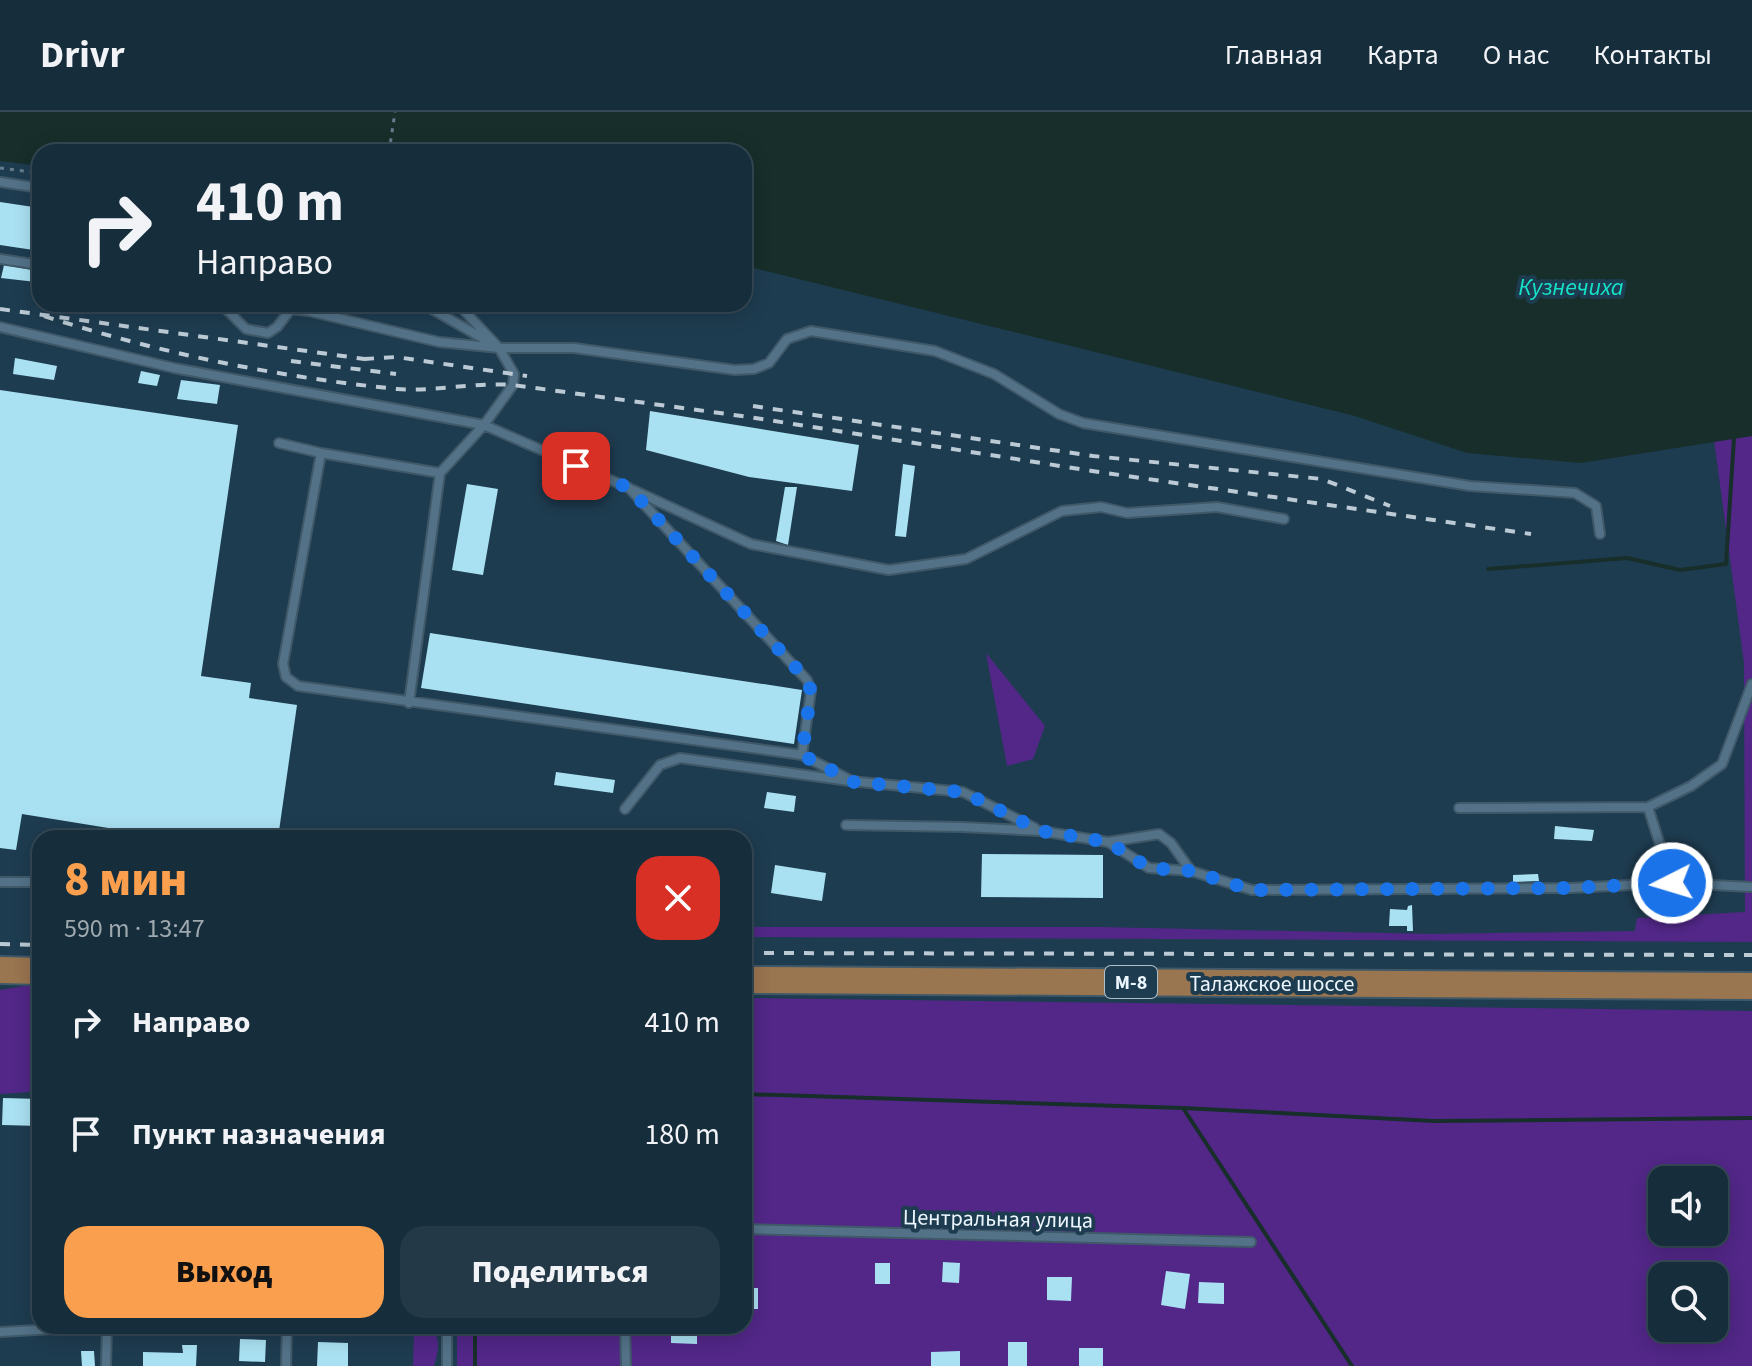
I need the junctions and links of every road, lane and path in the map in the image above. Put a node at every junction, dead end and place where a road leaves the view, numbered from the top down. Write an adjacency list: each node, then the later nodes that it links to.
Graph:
1 (395, 112): 2 (path)
2 (390, 144)
3 (0, 168): 4 (path)
4 (32, 172)
5 (0, 182): 6 (lane)
6 (32, 187)
7 (0, 259): 8 (lane)
8 (32, 264)
9 (230, 312): 10 (lane)
10 (289, 312)
11 (322, 312): 15 (lane)
12 (437, 312): 15 (lane)
13 (465, 312): 15 (lane)
14 (0, 327): 16 (lane)
15 (499, 348): 16 (lane); 22 (lane)
16 (484, 425): 19 (lane); 20 (lane)
17 (279, 443): 18 (lane)
18 (321, 453): 19 (lane); 24 (lane)
19 (440, 473): 24 (lane)
20 (629, 488): 21 (lane); 25 (lane)
21 (1284, 519)
22 (1600, 534)
23 (1752, 684): 27 (lane)
24 (409, 703): 25 (lane)
25 (802, 755): 26 (lane)
26 (854, 782): 29 (lane); 31 (lane)
27 (1648, 807): 28 (lane); 36 (lane)
28 (1459, 808)
29 (625, 809)
30 (846, 825): 31 (lane)
31 (1041, 831): 32 (lane)
32 (1108, 842): 33 (lane); 33 (lane)
33 (1191, 871): 36 (lane)
34 (0, 882): 35 (lane)
35 (32, 882)
36 (1672, 883): 37 (lane)
37 (1752, 887)
38 (0, 970): 39 (main road)
39 (32, 971)
40 (752, 980): 41 (main road, Талажское шоссе / М-8)
41 (1752, 986)
42 (752, 1229): 43 (lane, Центральная улица)
43 (1251, 1242)
44 (32, 1330): 45 (lane)
45 (0, 1332)
46 (107, 1334): 50 (lane)
47 (287, 1334): 51 (lane)
48 (447, 1334): 52 (lane)
49 (625, 1334): 53 (lane)
50 (106, 1366)
51 (286, 1366)
52 (447, 1366)
53 (626, 1366)

